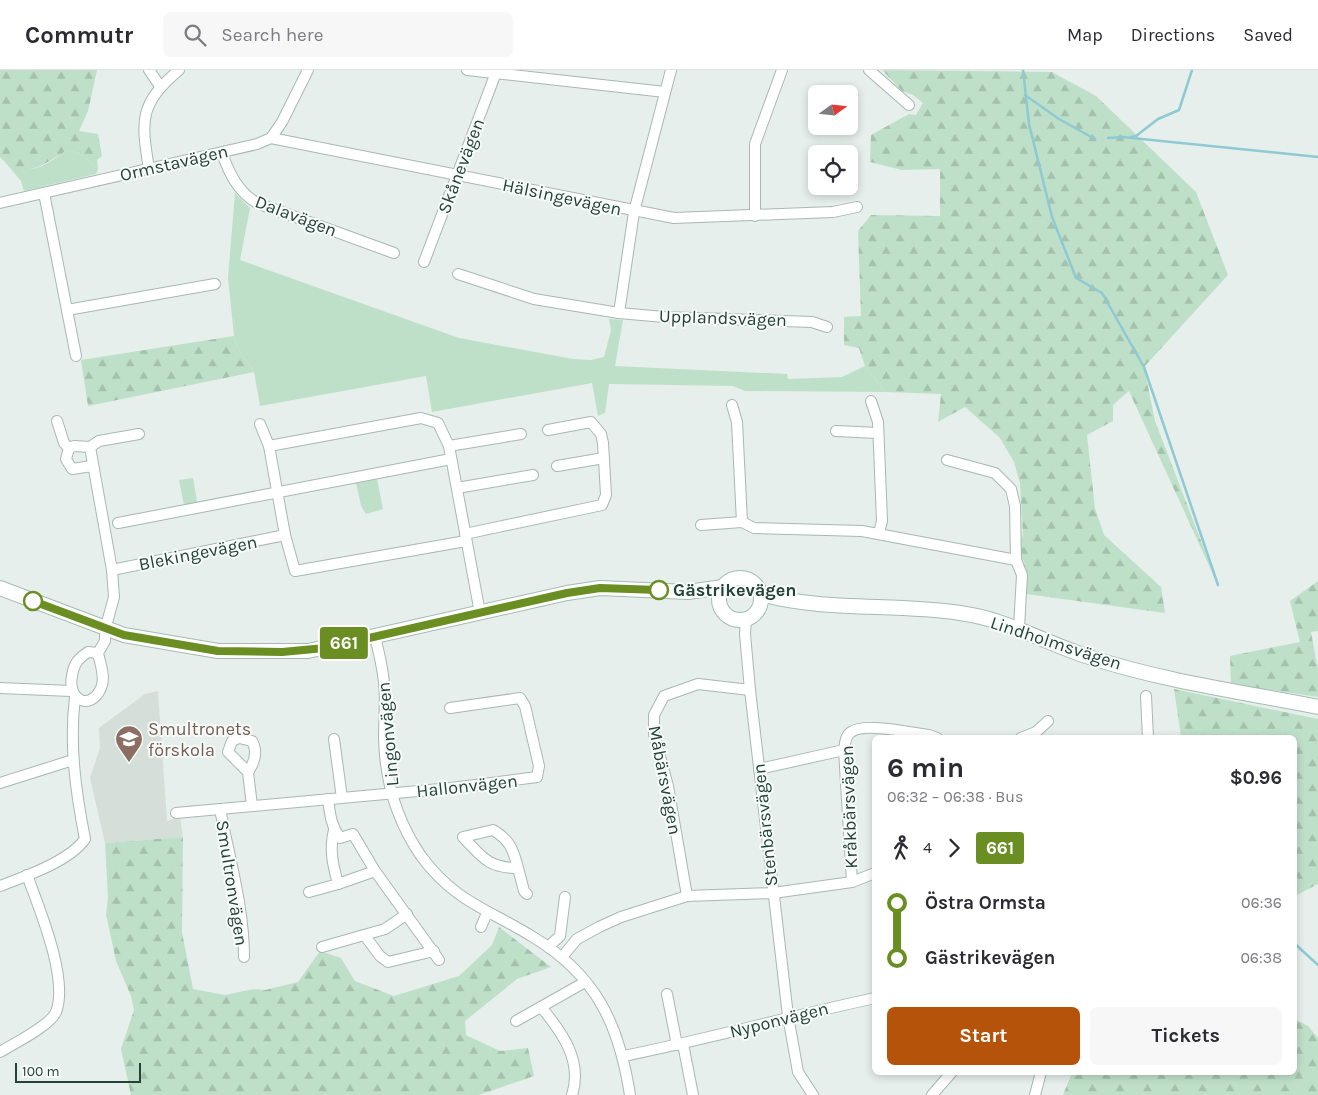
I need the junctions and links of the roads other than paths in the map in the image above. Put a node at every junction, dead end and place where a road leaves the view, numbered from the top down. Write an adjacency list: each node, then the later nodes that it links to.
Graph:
1 (150, 70): 9 (street)
2 (179, 70): 9 (street)
3 (308, 70): 12 (street)
4 (467, 70): 8 (street)
5 (671, 70): 10 (street)
6 (782, 70): 20 (street)
7 (869, 70): 11 (street)
8 (497, 71): 10 (street); 15 (street, Skånevägen)
9 (160, 86): 14 (street)
10 (665, 92): 19 (street)
11 (908, 105)
12 (271, 138): 13 (street, Ormstavägen); 15 (street, Hälsingevägen)
13 (222, 153): 14 (street, Ormstavägen); 21 (street, Dalavägen)
14 (149, 169): 16 (street, Ormstavägen)
15 (457, 175): 19 (street, Hälsingevägen); 22 (street, Skånevägen)
16 (44, 193): 17 (street, Ormstavägen); 25 (street)
17 (0, 203)
18 (856, 207): 20 (street, Hälsingevägen)
19 (634, 212): 20 (street, Hälsingevägen); 26 (street)
20 (755, 216)
21 (394, 253)
22 (424, 262)
23 (458, 274): 26 (street, Upplandsvägen)
24 (215, 284): 25 (street)
25 (67, 310): 28 (street)
26 (619, 313): 27 (street, Upplandsvägen)
27 (827, 327)
28 (76, 356)
29 (871, 401): 35 (street)
30 (732, 405): 50 (street)
31 (57, 422): 41 (street)
32 (260, 424): 39 (street)
33 (548, 430): 42 (street)
34 (836, 431): 35 (street)
35 (878, 433): 53 (street)
36 (139, 434): 38 (street)
37 (521, 434): 40 (street)
38 (90, 446): 41 (street); 45 (street)
39 (269, 446): 40 (street); 49 (street)
40 (449, 446): 43 (street)
41 (69, 448): 45 (street)
42 (604, 458): 46 (street); 55 (street)
43 (451, 459): 48 (street); 49 (street)
44 (947, 460): 56 (street)
45 (92, 466): 57 (street)
46 (557, 466)
47 (533, 475): 48 (street)
48 (457, 488): 55 (street)
49 (277, 492): 51 (street); 54 (street)
50 (742, 522): 52 (street); 53 (street)
51 (118, 523)
52 (700, 525)
53 (879, 533): 56 (street)
54 (285, 535): 55 (street); 57 (street, Blekingevägen)
55 (465, 537): 65 (street)
56 (1016, 560): 67 (street)
57 (112, 570): 68 (street)
58 (723, 587): 60 (main road, Lindholmsvägen); 61 (main road, Lindholmsvägen); 63 (main road)
59 (0, 588): 68 (main road, Lindholmsvägen)
60 (688, 592): 63 (main road, Lindholmsvägen); 65 (main road, Lindholmsvägen)
61 (761, 594): 62 (main road, Lindholmsvägen); 64 (main road)
62 (792, 601): 64 (main road, Lindholmsvägen); 67 (main road, Lindholmsvägen)
63 (720, 605): 66 (main road, Lindholmsvägen)
64 (759, 608): 66 (main road, Lindholmsvägen)
65 (480, 613): 69 (main road, Lindholmsvägen)
66 (742, 620): 72 (street, Stenbärsvägen)
67 (1019, 628): 75 (main road, Lindholmsvägen)
68 (105, 630): 69 (main road, Lindholmsvägen); 70 (street)
69 (375, 637): 87 (street, Lingonvägen)
70 (98, 653): 73 (street); 73 (street)
71 (0, 688): 73 (street)
72 (750, 690): 84 (street, Stenbärsvägen); 104 (street, Måbärsvägen)
73 (73, 694): 83 (street)
74 (1146, 696): 80 (street)
75 (1318, 707)
76 (450, 708): 87 (street, Hallonvägen)
77 (1048, 721): 79 (street)
78 (931, 735): 82 (street, Kråkbärsvägen)
79 (1028, 735)
80 (1148, 735)
81 (334, 739): 88 (street)
82 (844, 750): 84 (street); 98 (street, Kråkbärsvägen)
83 (74, 760): 86 (street); 97 (street)
84 (759, 769): 102 (street, Stenbärsvägen)
85 (248, 772): 90 (street, Smultronvägen)
86 (0, 782)
87 (392, 794): 88 (street, Smultronvägen); 107 (street, Lingonvägen)
88 (342, 798): 89 (street, Smultronvägen)
89 (328, 799): 90 (street, Smultronvägen); 93 (street)
90 (252, 806): 91 (street, Smultronvägen)
91 (220, 809): 92 (street, Smultronvägen); 112 (street, Smultronvägen)
92 (176, 813)
93 (333, 828): 95 (street); 99 (street)
94 (518, 868): 94 (street); 103 (street)
95 (375, 871): 99 (street); 106 (street)
96 (872, 874): 98 (street)
97 (27, 875): 100 (street); 121 (street)
98 (852, 882): 102 (street)
99 (338, 884): 101 (street)
100 (0, 886)
101 (309, 892)
102 (773, 893): 104 (street); 118 (street, Stenbärsvägen)
103 (527, 894)
104 (687, 896): 113 (street)
105 (565, 897): 111 (street)
106 (407, 914): 109 (street); 109 (street)
107 (487, 914): 108 (street); 111 (street, Lingonvägen)
108 (481, 927)
109 (365, 936): 110 (street)
110 (322, 947)
111 (548, 947): 113 (street, Lingonvägen)
112 (244, 957)
113 (562, 957): 114 (street, Lingonvägen)
114 (585, 982): 117 (street); 122 (street, Lingonvägen)
115 (667, 994): 120 (street)
116 (872, 999): 118 (street, Nyponvägen)
117 (541, 1007): 119 (street); 125 (street)
118 (788, 1016): 120 (street, Nyponvägen); 128 (street, Stenbärsvägen)
119 (516, 1021)
120 (680, 1045): 122 (street, Nyponvägen); 127 (street)
121 (0, 1052)
122 (624, 1056): 126 (street, Lingonvägen)
123 (949, 1075): 129 (street)
124 (1040, 1075): 130 (street)
125 (572, 1095)
126 (630, 1095)
127 (693, 1095)
128 (813, 1095)
129 (932, 1095)
130 (1035, 1095)

